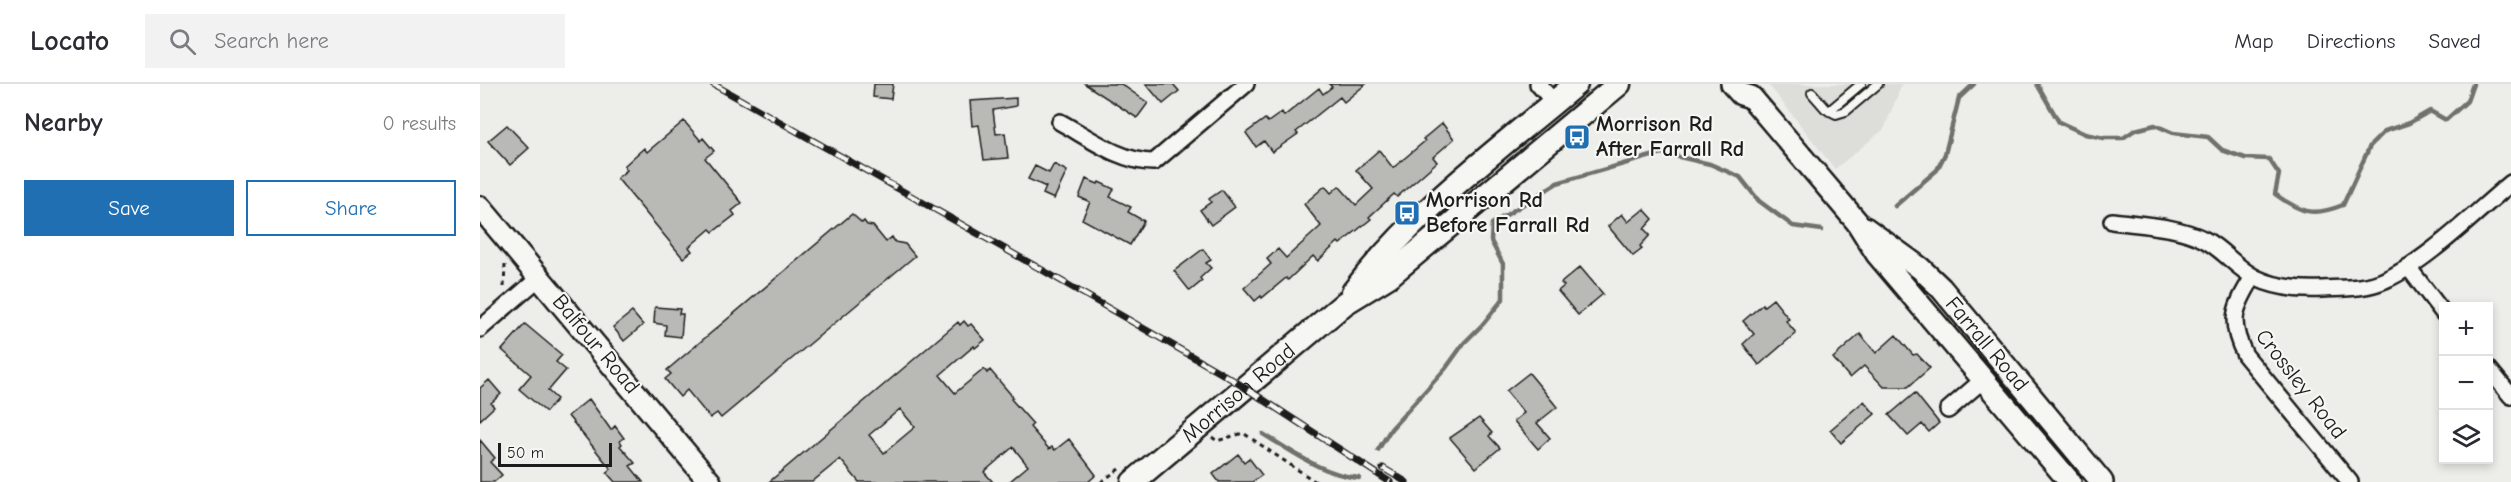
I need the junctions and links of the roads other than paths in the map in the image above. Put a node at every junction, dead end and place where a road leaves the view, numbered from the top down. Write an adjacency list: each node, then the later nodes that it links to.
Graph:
1 (1246, 84): 12 (street)
2 (1538, 84): 10 (street)
3 (1576, 84): 10 (main road, Morrison Road)
4 (1619, 84): 22 (main road, Morrison Road)
5 (1732, 84): 8 (main road, Farrall Road)
6 (1861, 84): 11 (lane)
7 (1878, 84): 11 (lane)
8 (1750, 91): 16 (main road, Farrall Road)
9 (1812, 93): 11 (lane)
10 (1554, 102): 22 (main road, Morrison Road)
11 (1829, 111)
12 (1060, 122)
13 (2511, 183): 17 (street)
14 (480, 207): 18 (main road, Balfour Road)
15 (2112, 221): 20 (street)
16 (1857, 222): 19 (main road, Farrall Road); 21 (main road, Farrall Road)
17 (2408, 267): 20 (street); 23 (street)
18 (540, 277): 24 (street); 34 (main road, Balfour Road)
19 (1929, 277): 21 (main road); 25 (main road, Farrall Road)
20 (2253, 277): 37 (street, Crossley Road)
21 (1913, 295): 26 (main road, Farrall Road)
22 (1345, 303): 33 (main road, Morrison Road)
23 (2439, 307)
24 (480, 329)
25 (1985, 341): 26 (main road); 31 (main road, Farrall Road)
26 (1966, 357): 28 (main road, Farrall Road)
27 (2493, 374): 29 (street)
28 (1984, 379): 30 (street); 32 (main road, Farrall Road)
29 (2511, 396)
30 (1948, 410)
31 (2053, 423): 32 (main road); 36 (main road, Farrall Road)
32 (2034, 439): 35 (main road, Farrall Road)
33 (1130, 473)
34 (710, 482)
35 (2070, 482)
36 (2102, 482)
37 (2350, 482)

